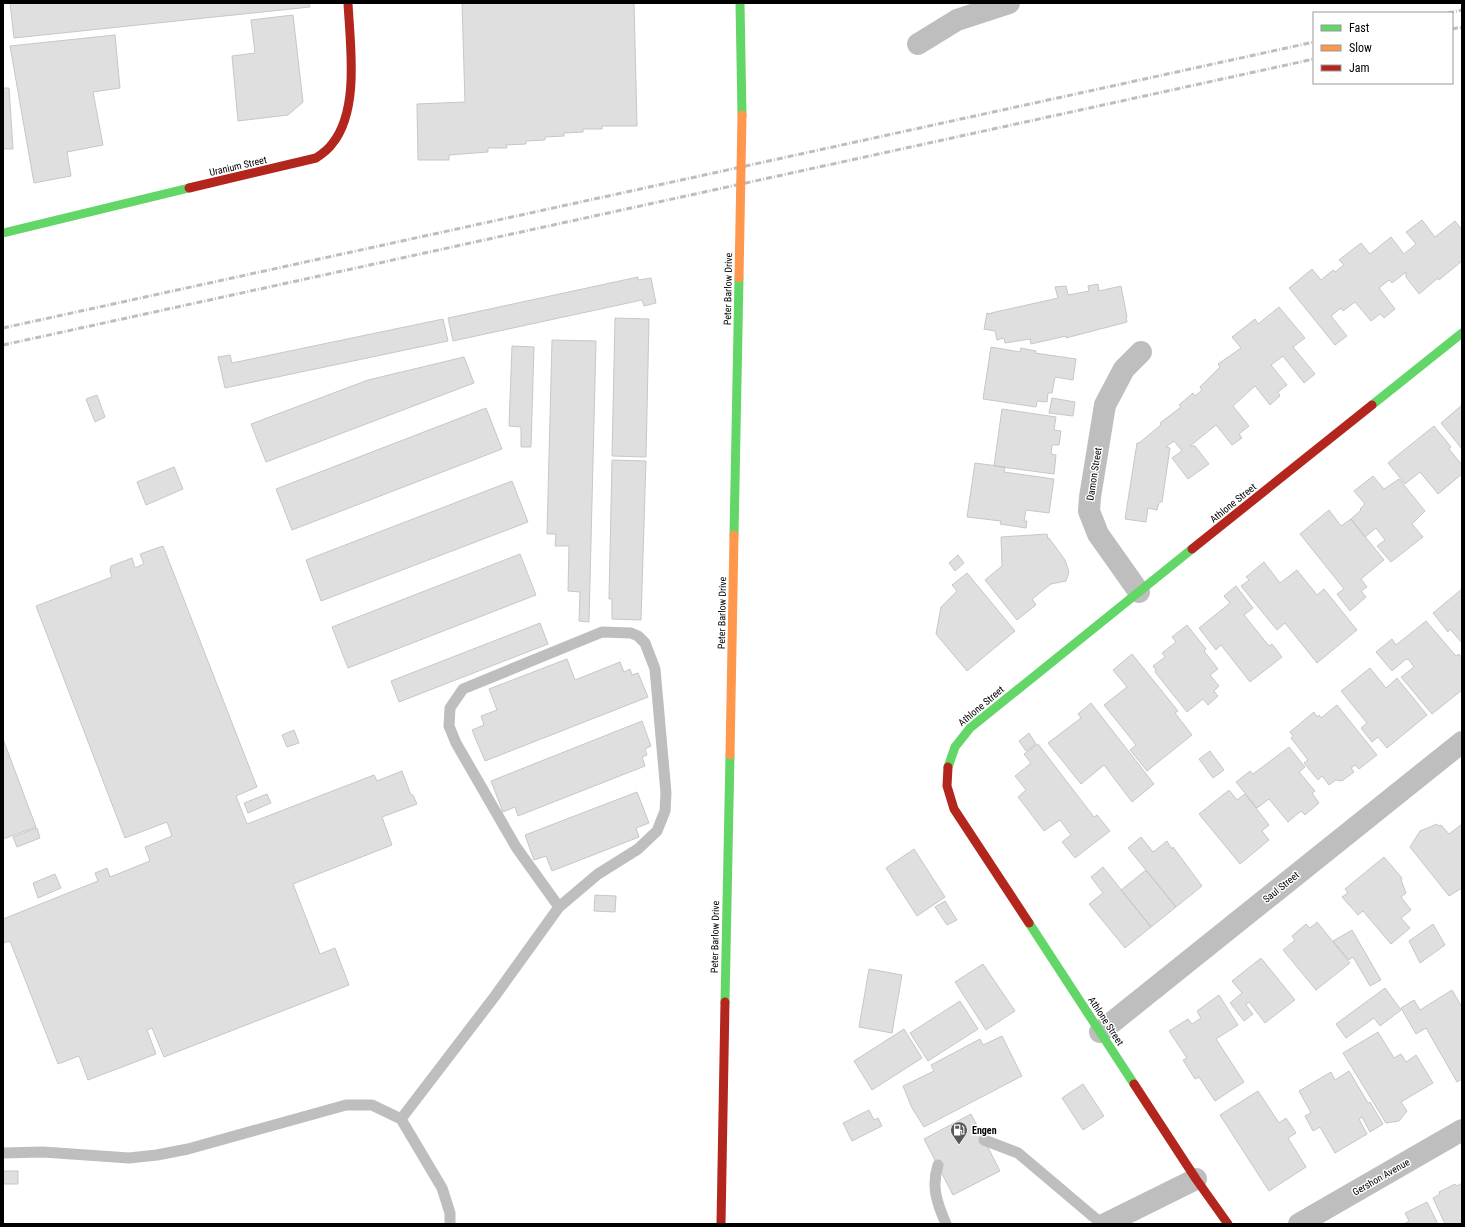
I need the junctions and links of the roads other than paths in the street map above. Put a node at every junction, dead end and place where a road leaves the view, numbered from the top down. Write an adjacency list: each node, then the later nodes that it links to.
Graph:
1 (348, 3): 5 (street, Uranium Street)
2 (740, 3): 19 (street, Peter Barlow Drive, bridge)
3 (1008, 3): 4 (street)
4 (918, 44)
5 (3, 233)
6 (1462, 333): 8 (street, Athlone Street)
7 (1140, 352): 8 (street, Damon Street)
8 (1139, 592): 11 (street, Athlone Street)
9 (1462, 742): 11 (street, Saul Street)
10 (559, 907): 10 (lane); 12 (lane)
11 (1100, 1032): 17 (street, Athlone Street)
12 (401, 1118): 15 (lane); 18 (lane)
13 (1462, 1130): 24 (street, Gershon Avenue)
14 (984, 1140): 21 (lane)
15 (3, 1153)
16 (938, 1165): 20 (lane)
17 (1196, 1179): 22 (street); 23 (street, Athlone Street)
18 (450, 1224)
19 (721, 1224)
20 (946, 1224)
21 (1102, 1224)
22 (1105, 1224)
23 (1228, 1224)
24 (1299, 1224)

